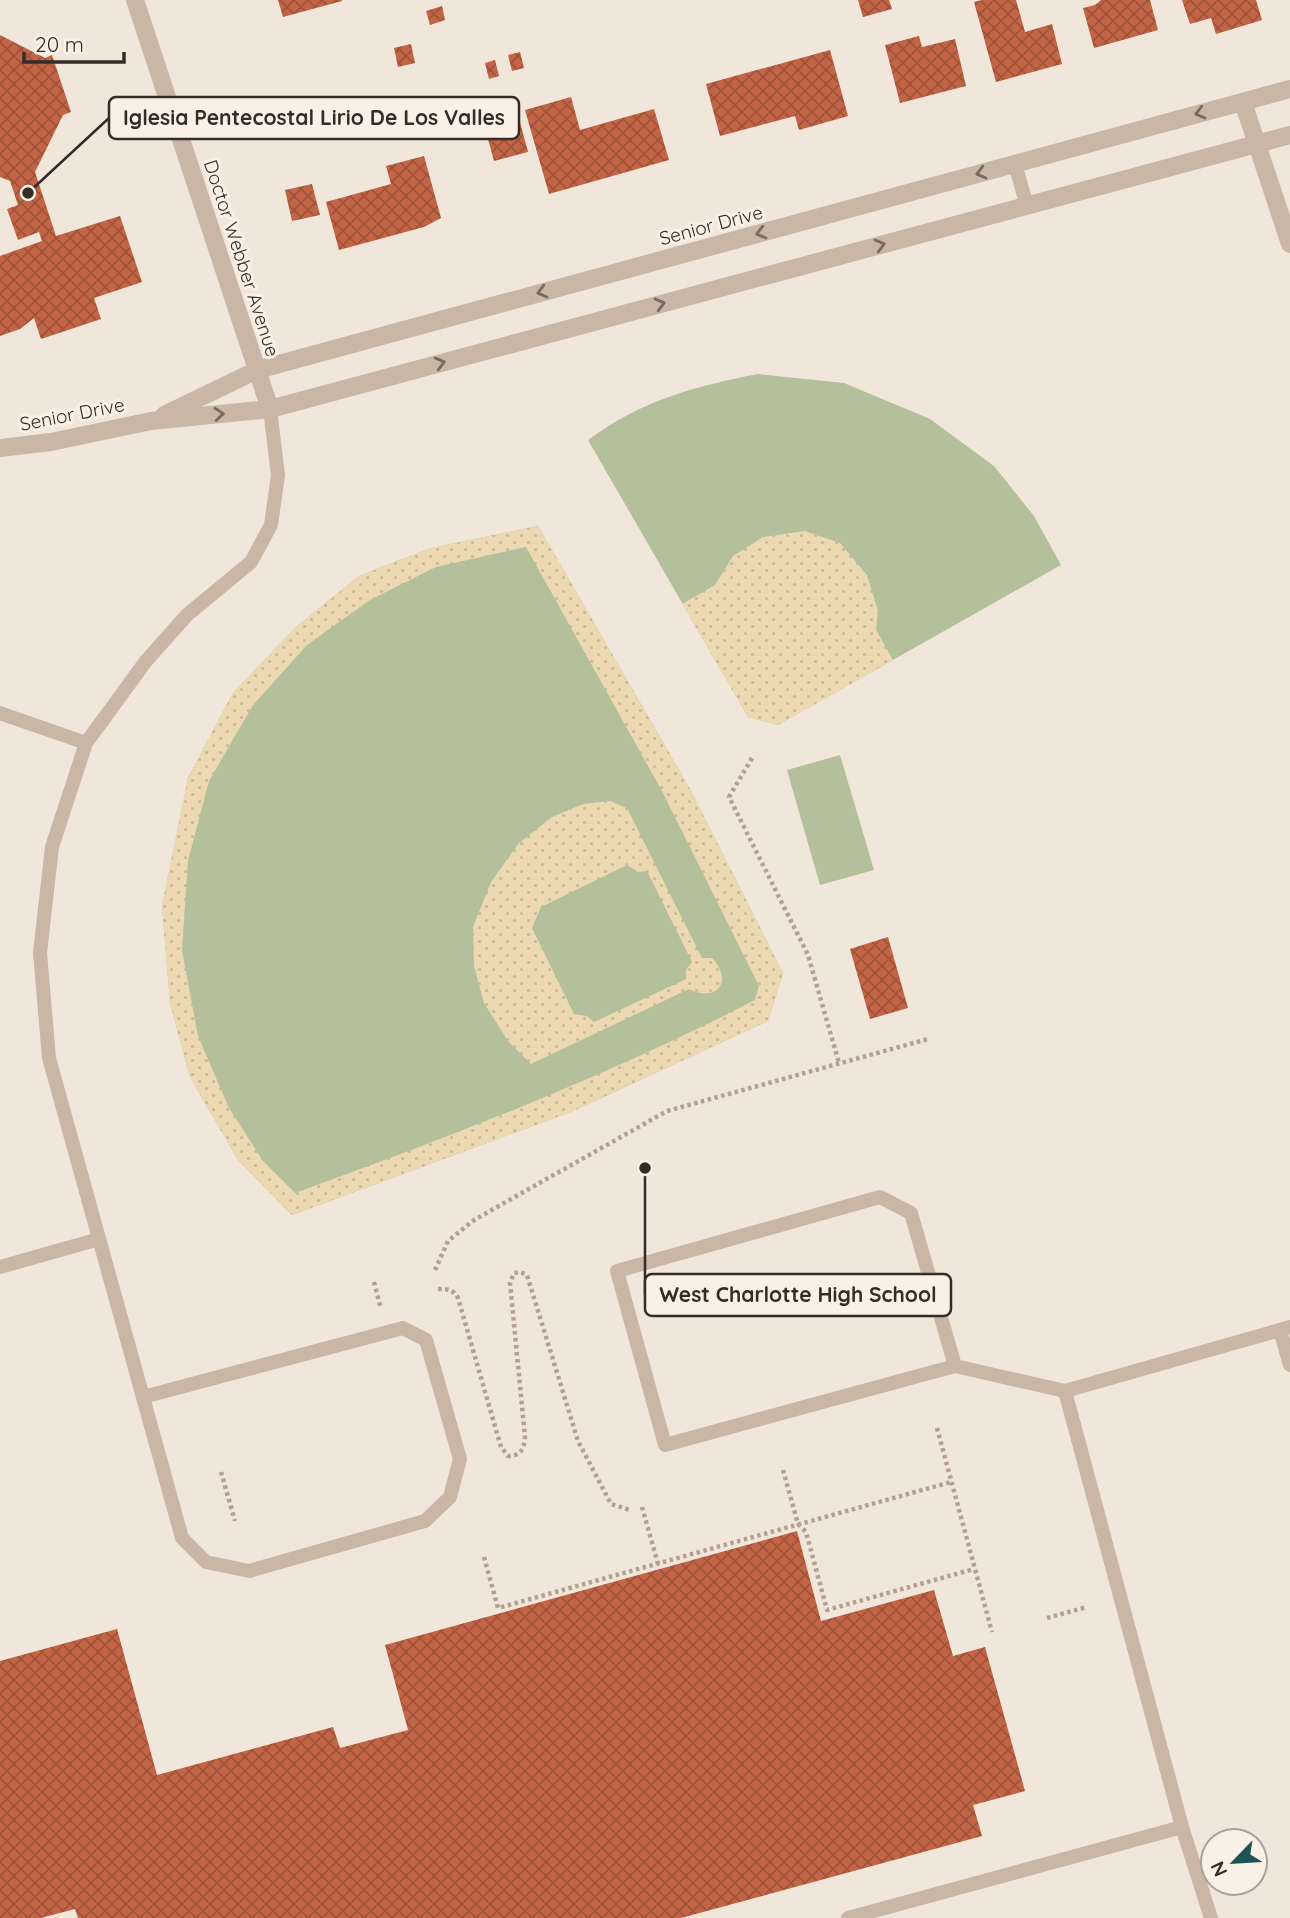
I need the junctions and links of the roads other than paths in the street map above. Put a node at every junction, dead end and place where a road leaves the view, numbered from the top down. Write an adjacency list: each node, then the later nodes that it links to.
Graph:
1 (135, 0): 9 (street, Doctor Webber Avenue)
2 (1290, 89): 3 (street, Senior Drive)
3 (1243, 102): 5 (street); 6 (street, Senior Drive, one-way to 6)
4 (1290, 135): 5 (street, Senior Drive)
5 (1256, 144): 7 (street, Senior Drive); 8 (street)
6 (1015, 164): 7 (lane); 9 (street, Senior Drive, one-way to 9)
7 (1027, 206): 10 (street, Senior Drive, one-way to 7)
8 (1290, 243)
9 (257, 370): 10 (street, Doctor Webber Avenue); 11 (street, Senior Drive)
10 (270, 409): 11 (street, Senior Drive, one-way to 10); 14 (lane)
11 (151, 421): 12 (street, Senior Drive)
12 (0, 448)
13 (0, 713): 14 (lane)
14 (86, 743): 15 (lane)
15 (99, 1239): 16 (lane); 21 (lane)
16 (0, 1267)
17 (1285, 1328): 19 (lane); 20 (lane)
18 (955, 1366): 18 (lane); 20 (lane)
19 (1290, 1366)
20 (1065, 1391): 22 (lane)
21 (143, 1397): 21 (lane)
22 (1182, 1827): 23 (lane); 24 (lane)
23 (848, 1918)
24 (1211, 1918)

